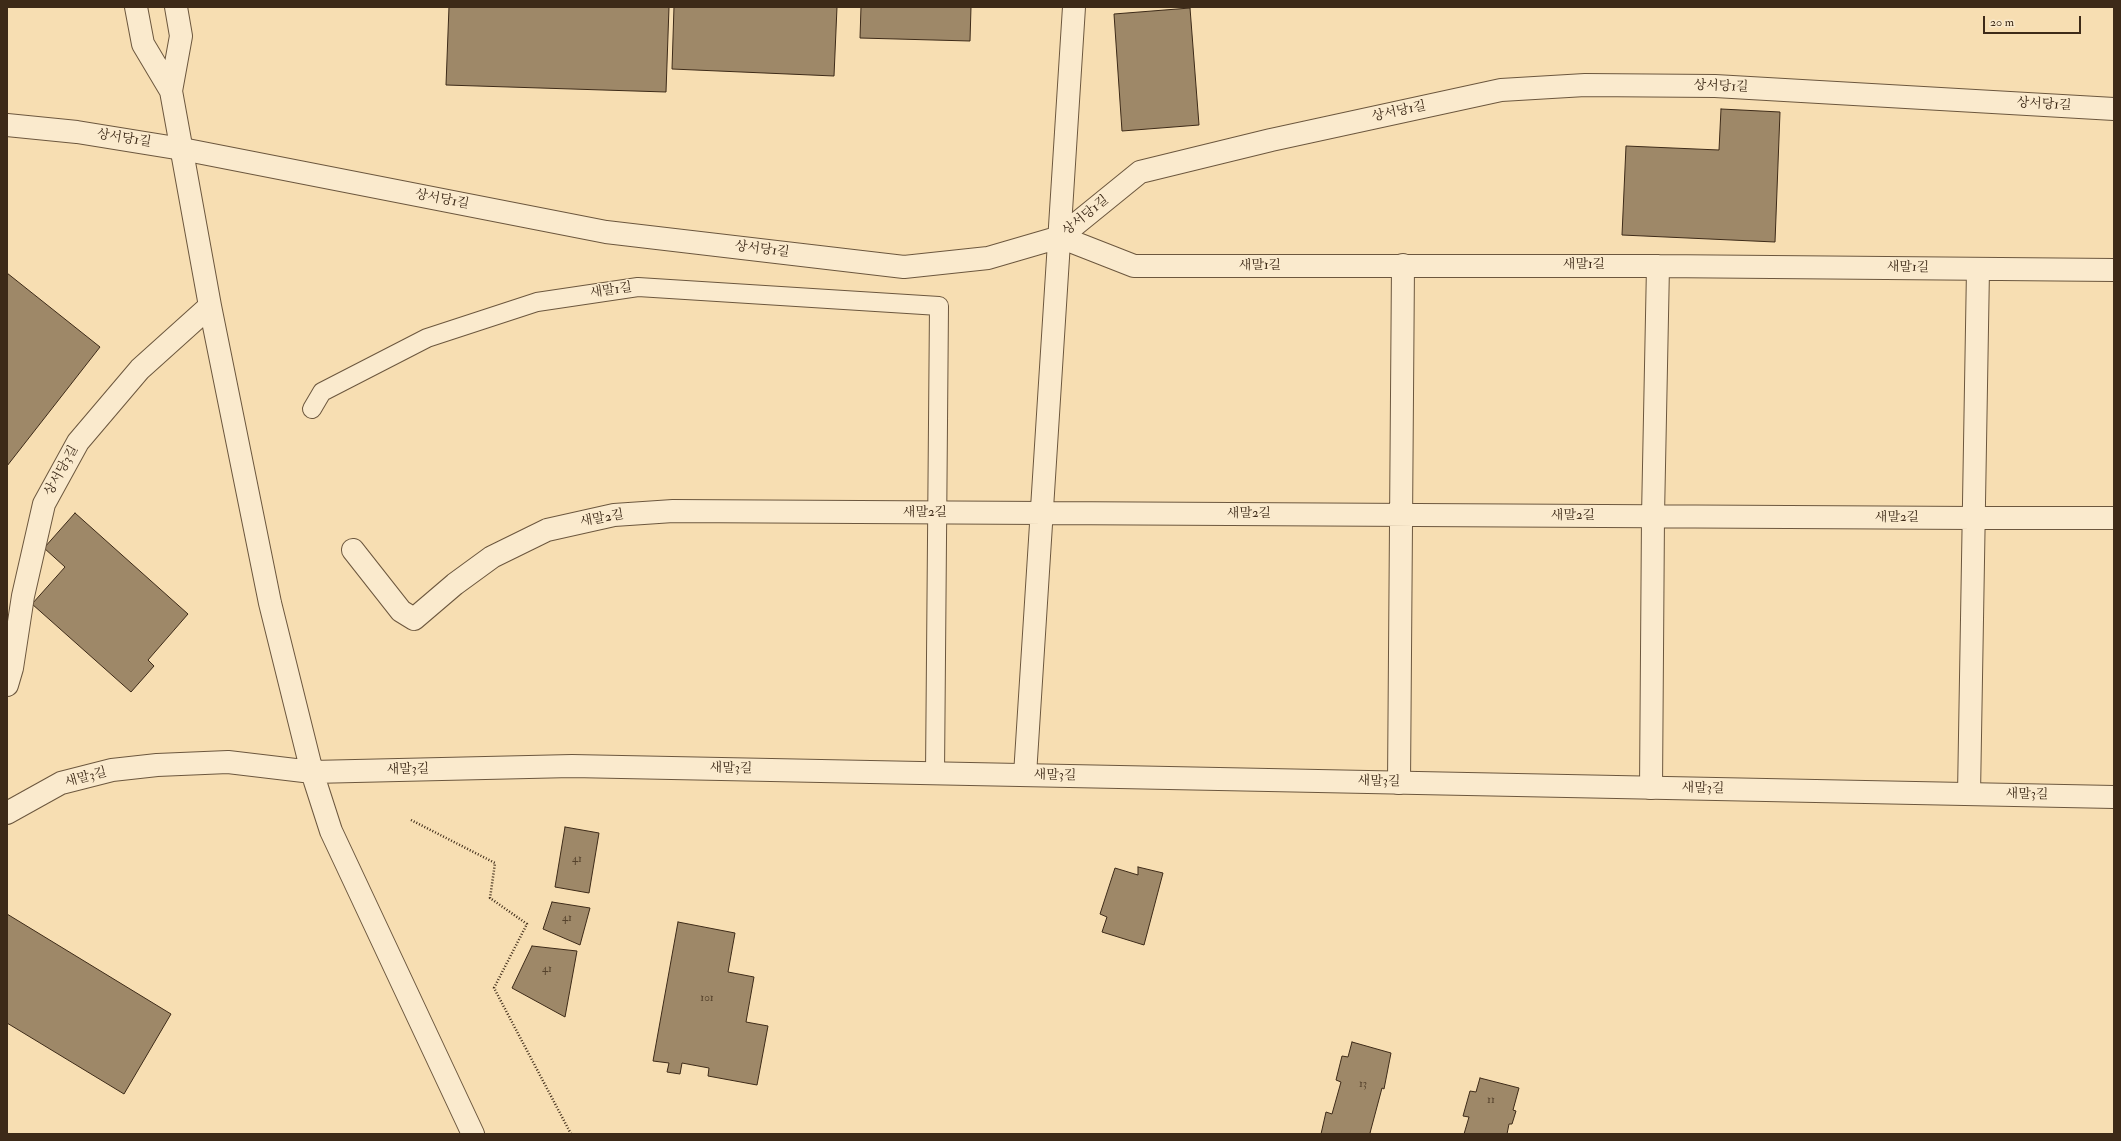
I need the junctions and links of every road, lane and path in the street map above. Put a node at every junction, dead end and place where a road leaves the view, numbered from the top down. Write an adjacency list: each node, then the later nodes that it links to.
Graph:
1 (136, 7): 4 (street)
2 (176, 7): 4 (street)
3 (1074, 7): 8 (street)
4 (171, 91): 7 (street)
5 (2114, 109): 8 (street, 상서당1길)
6 (7, 125): 7 (street, 상서당1길)
7 (182, 149): 8 (street, 상서당1길); 13 (street)
8 (1060, 237): 9 (street, 새말1길); 16 (street)
9 (1403, 265): 10 (street, 새말1길); 17 (street)
10 (1658, 266): 11 (street, 새말1길); 18 (street)
11 (1978, 269): 12 (street, 새말1길); 19 (street)
12 (2114, 270)
13 (210, 306): 22 (street, 상서당3길); 23 (street)
14 (312, 409): 15 (lane, 새말1길)
15 (937, 513): 16 (street, 새말2길); 21 (street, 새말2길); 24 (lane)
16 (1042, 514): 17 (street, 새말2길); 25 (street)
17 (1401, 515): 18 (street, 새말2길); 26 (street)
18 (1653, 516): 19 (street, 새말2길); 27 (street)
19 (1974, 518): 20 (street, 새말2길); 28 (street)
20 (2114, 518)
21 (353, 550)
22 (7, 685)
23 (312, 772): 24 (street, 새말3길); 30 (street, 새말3길); 32 (street)
24 (935, 773): 25 (street, 새말3길)
25 (1025, 775): 26 (street, 새말3길)
26 (1399, 783): 27 (street, 새말3길)
27 (1651, 788): 28 (street, 새말3길)
28 (1968, 794): 29 (street, 새말3길)
29 (2114, 797)
30 (7, 813)
31 (411, 820): 33 (path)
32 (473, 1134)
33 (571, 1134)

